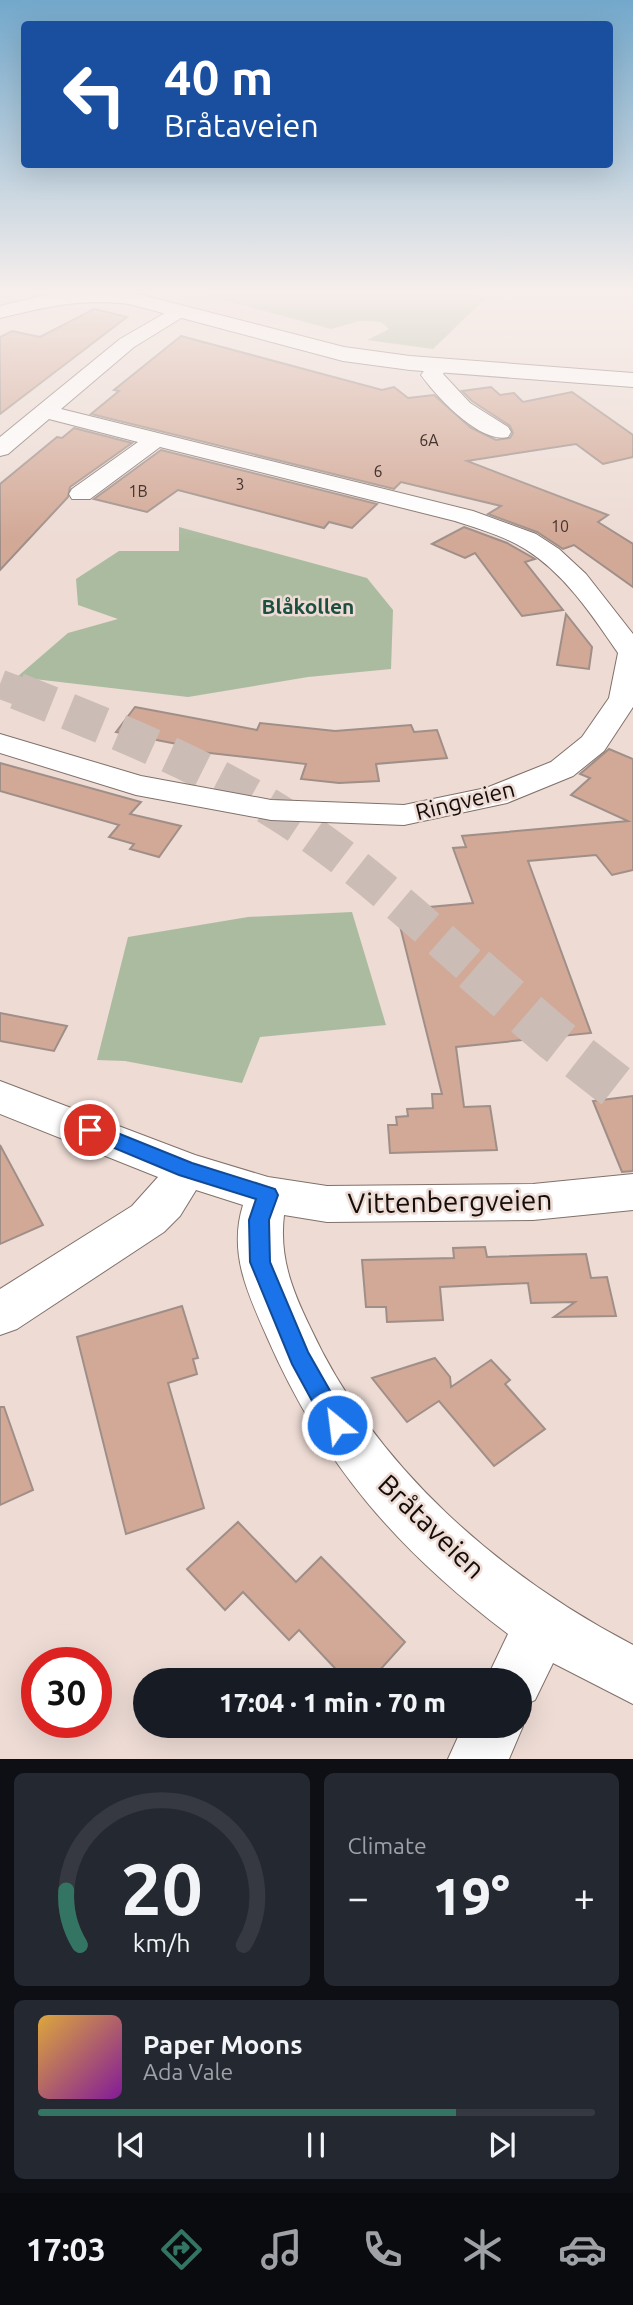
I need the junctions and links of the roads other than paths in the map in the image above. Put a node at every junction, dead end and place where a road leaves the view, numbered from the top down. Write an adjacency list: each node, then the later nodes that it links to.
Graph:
1 (88, 376): 5 (street)
2 (433, 376): 6 (street)
3 (582, 376): 4 (street)
4 (633, 380)
5 (46, 412): 7 (street, Ringveien); 8 (street)
6 (500, 432)
7 (157, 439): 9 (street); 10 (street, Ringveien)
8 (0, 449)
9 (81, 494)
10 (0, 743)
11 (0, 1097): 12 (street)
12 (186, 1170): 14 (street); 15 (street)
13 (633, 1192): 14 (street, Vittenbergveien)
14 (268, 1195): 16 (street, Bråtaveien)
15 (0, 1314)
16 (542, 1625): 17 (street); 18 (street, Bråtaveien)
17 (522, 1668)
18 (633, 1676)
19 (488, 1738): 20 (street)
20 (478, 1759)

